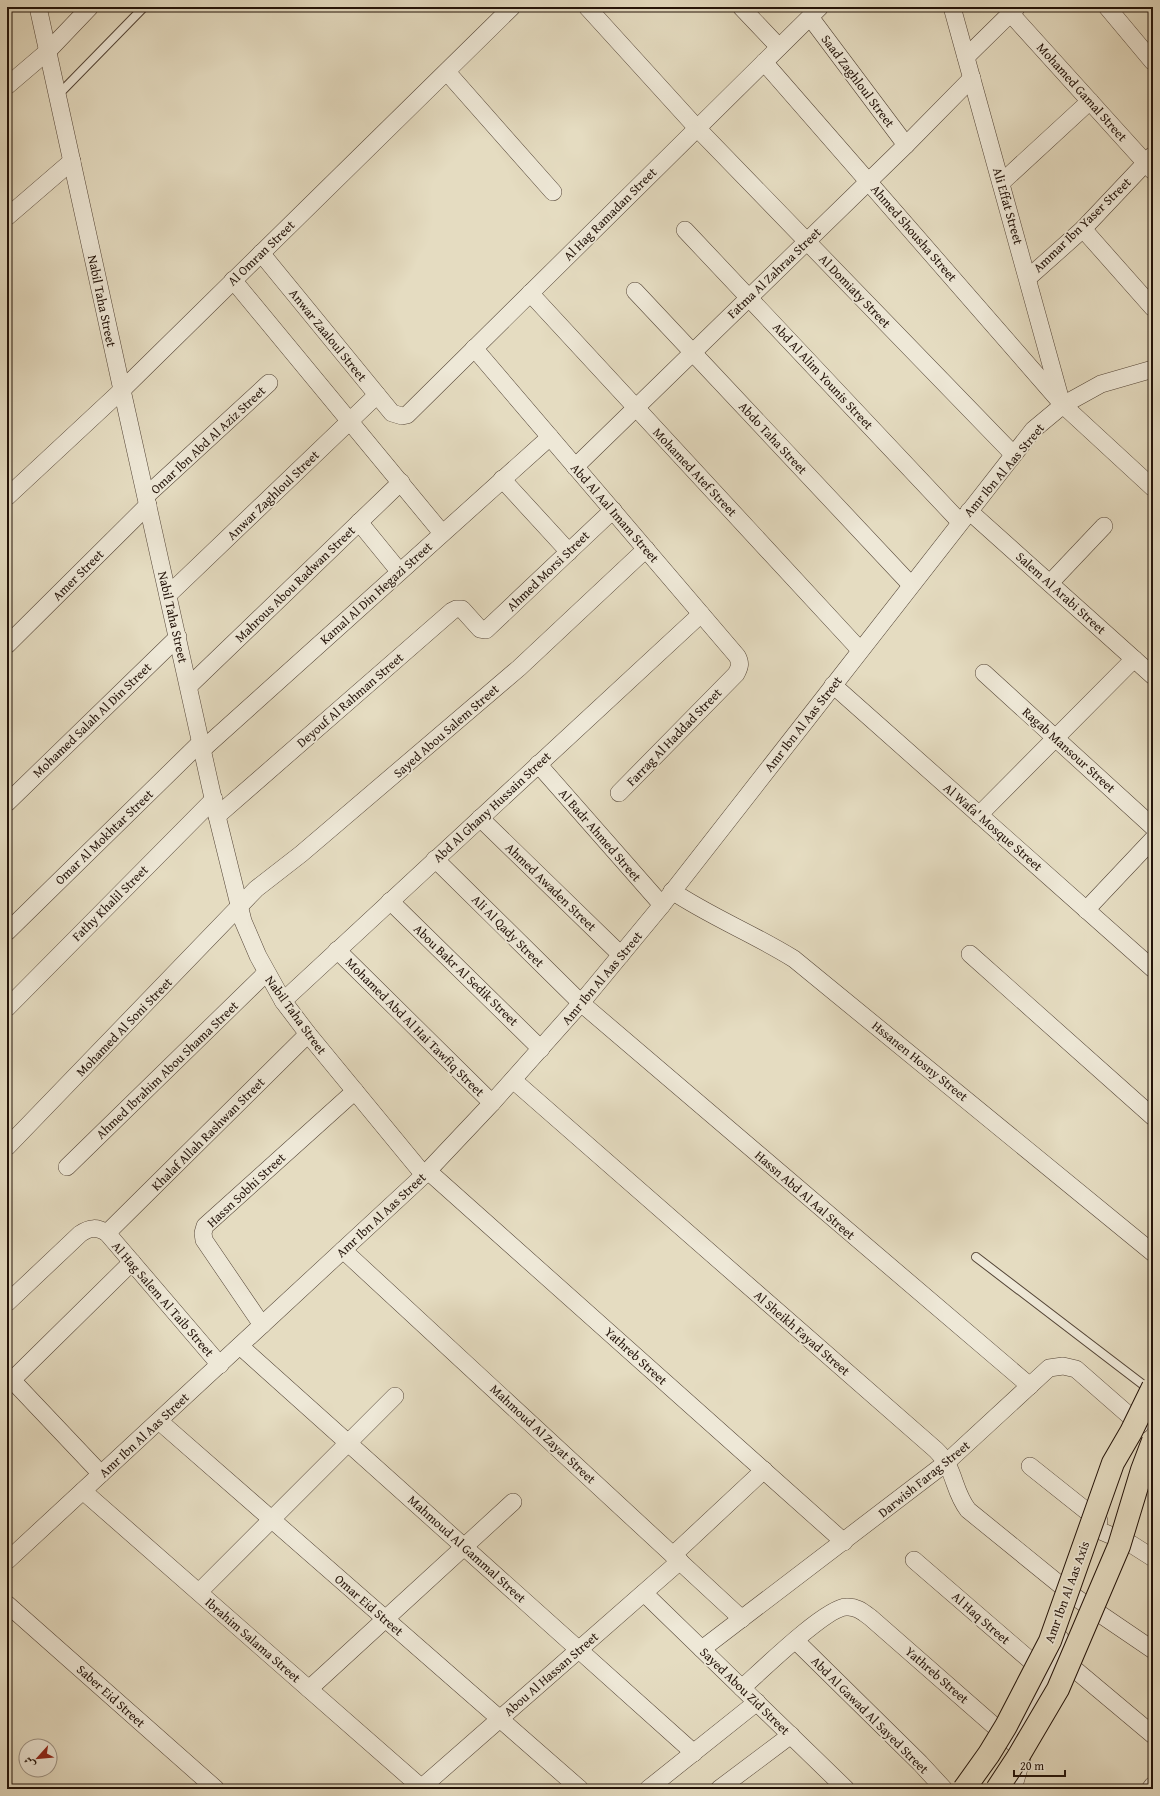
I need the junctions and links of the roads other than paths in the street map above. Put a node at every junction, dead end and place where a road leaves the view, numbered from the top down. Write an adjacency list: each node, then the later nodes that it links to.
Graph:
1 (38, 7): 12 (street, Nabil Taha Street)
2 (90, 7): 12 (street)
3 (144, 7): 19 (lane)
4 (512, 7): 16 (street, Al Omran Street)
5 (587, 7): 21 (street, Al Domiaty Street)
6 (741, 7): 11 (street)
7 (952, 7): 13 (street, Ali Effat Street)
8 (1107, 7): 15 (street)
9 (1014, 10): 13 (street); 20 (street, Mohamed Gamal Street)
10 (815, 12): 11 (street, Al Hag Ramadan Street); 22 (street, Saad Zaghloul Street)
11 (779, 47): 14 (street, Al Hag Ramadan Street)
12 (48, 51): 18 (street); 19 (street, Nabil Taha Street)
13 (966, 57): 17 (street, Ali Effat Street)
14 (764, 62): 21 (street, Al Hag Ramadan Street); 25 (street, Ahmed Shousha Street)
15 (1153, 62)
16 (447, 72): 27 (street); 32 (street, Al Omran Street)
17 (972, 78): 22 (street, Fatma Al Zahraa Street); 26 (street, Ali Effat Street)
18 (7, 86)
19 (58, 95): 23 (street, Nabil Taha Street)
20 (1090, 101): 24 (street, Mohamed Gamal Street); 26 (street)
21 (697, 128): 31 (street, Al Domiaty Street); 36 (street, Al Hag Ramadan Street)
22 (906, 145): 25 (street, Fatma Al Zahraa Street)
23 (72, 161): 28 (street); 43 (street, Nabil Taha Street)
24 (1151, 163): 29 (street, Ammar Ibn Yaser Street)
25 (869, 181): 31 (street, Fatma Al Zahraa Street); 45 (street, Ahmed Shousha Street)
26 (1001, 183): 33 (street, Ali Effat Street)
27 (553, 192)
28 (7, 217)
29 (1083, 228): 33 (street, Ammar Ibn Yaser Street); 38 (street)
30 (685, 230): 37 (street, Abd Al Alim Younis Street)
31 (807, 241): 37 (street, Fatma Al Zahraa Street); 50 (street, Al Domiaty Street)
32 (261, 253): 34 (street, Al Omran Street); 44 (street, Anwar Zaaloul Street)
33 (1028, 278): 45 (street, Ali Effat Street)
34 (233, 280): 43 (street, Al Omran Street); 48 (street)
35 (635, 291): 40 (street, Abdo Taha Street)
36 (530, 293): 39 (street, Al Hag Ramadan Street); 46 (street, Mohamed Atef Street)
37 (749, 298): 40 (street, Fatma Al Zahraa Street); 58 (street, Abd Al Alim Younis Street)
38 (1153, 308)
39 (474, 348): 47 (street, Al Hag Ramadan Street); 49 (street, Abd Al Aal Imam Street)
40 (693, 352): 46 (street, Fatma Al Zahraa Street); 66 (street, Abdo Taha Street)
41 (1153, 369): 45 (street, Amr Ibn Al Aas Street)
42 (269, 383): 56 (street, Omar Ibn Abd Al Aziz Street)
43 (122, 390): 55 (street, Al Omran Street); 56 (street, Nabil Taha Street)
44 (377, 395): 47 (street, Anwar Zaaloul Street); 48 (street, Anwar Zaghloul Street)
45 (1062, 405): 50 (street, Amr Ibn Al Aas Street); 54 (street, Ahmed Shousha Street)
46 (636, 408): 51 (street, Fatma Al Zahraa Street); 72 (street, Mohamed Atef Street)
47 (397, 415)
48 (350, 421): 53 (street); 67 (street, Anwar Zaghloul Street)
49 (550, 437): 51 (street, Abd Al Aal Imam Street); 52 (street, Kamal Al Din Hegazi Street)
50 (1013, 454): 58 (street, Amr Ibn Al Aas Street)
51 (575, 467): 57 (street, Abd Al Aal Imam Street)
52 (502, 479): 61 (street, Kamal Al Din Hegazi Street); 63 (street)
53 (401, 482): 59 (street, Mahrous Abou Radwan Street); 61 (street)
54 (1153, 488)
55 (7, 498)
56 (147, 501): 67 (street, Nabil Taha Street); 71 (street, Amer Street)
57 (612, 510): 62 (street, Abd Al Aal Imam Street); 63 (street, Ahmed Morsi Street)
58 (965, 516): 65 (street, Salem Al Arabi Street); 66 (street, Amr Ibn Al Aas Street)
59 (359, 522): 64 (street); 77 (street, Mahrous Abou Radwan Street)
60 (1104, 526): 65 (street)
61 (442, 533): 64 (street, Kamal Al Din Hegazi Street)
62 (646, 549): 68 (street, Abd Al Aal Imam Street); 94 (street, Sayed Abou Salem Street)
63 (569, 552): 69 (street, Ahmed Morsi Street)
64 (400, 571): 80 (street, Kamal Al Din Hegazi Street)
65 (1050, 583): 73 (street, Salem Al Arabi Street)
66 (911, 585): 72 (street, Amr Ibn Al Aas Street)
67 (168, 595): 70 (street, Nabil Taha Street)
68 (701, 614): 76 (street, Abd Al Aal Imam Street); 81 (street, Abd Al Ghany Hussain Street)
69 (483, 630): 86 (street, Deyouf Al Rahman Street)
70 (178, 637): 77 (street, Nabil Taha Street); 84 (street, Mohamed Salah Al Din Street)
71 (7, 645)
72 (860, 650): 78 (street, Amr Ibn Al Aas Street)
73 (1134, 659): 75 (street, Salem Al Arabi Street); 79 (street)
74 (984, 673): 79 (street, Ragab Mansour Street)
75 (1153, 676)
76 (730, 680): 82 (street, Farrag Al Haddad Street)
77 (189, 686): 80 (street, Nabil Taha Street)
78 (833, 686): 85 (street, Al Wafa' Mosque Street); 91 (street, Amr Ibn Al Aas Street)
79 (1055, 738): 85 (street); 88 (street, Ragab Mansour Street)
80 (202, 746): 83 (street, Nabil Taha Street); 96 (street, Omar Al Mokhtar Street)
81 (538, 764): 87 (street, Abd Al Ghany Hussain Street); 93 (street, Al Badr Ahmed Street)
82 (619, 793)
83 (214, 799): 86 (street, Nabil Taha Street); 104 (street, Fathy Khalil Street)
84 (7, 803)
85 (979, 815): 95 (street, Al Wafa' Mosque Street)
86 (217, 816): 94 (street, Nabil Taha Street)
87 (480, 818): 90 (street, Abd Al Ghany Hussain Street); 99 (street, Ahmed Awaden Street)
88 (1153, 827)
89 (1153, 839): 95 (street)
90 (435, 859): 92 (street, Abd Al Ghany Hussain Street); 103 (street, Ali Al Qady Street)
91 (672, 891): 93 (street, Amr Ibn Al Aas Street); 116 (street, Hssanen Hosny Street)
92 (390, 901): 97 (street, Abd Al Ghany Hussain Street); 106 (street, Abou Bakr Al Sedik Street)
93 (662, 905): 99 (street, Amr Ibn Al Aas Street)
94 (240, 906): 101 (street, Nabil Taha Street); 111 (street, Mohamed Al Soni Street)
95 (1086, 910): 100 (street, Al Wafa' Mosque Street)
96 (7, 932)
97 (338, 950): 102 (street, Abd Al Ghany Hussain Street); 109 (street, Mohamed Abd Al Hai Tawfiq Street)
98 (970, 954): 110 (street)
99 (621, 955): 103 (street, Amr Ibn Al Aas Street)
100 (1153, 969)
101 (266, 973): 102 (street, Nabil Taha Street); 112 (street, Ahmed Ibrahim Abou Shama Street)
102 (283, 1000): 105 (street, Nabil Taha Street)
103 (581, 1003): 106 (street, Amr Ibn Al Aas Street); 124 (street, Hassn Abd Al Aal Street)
104 (7, 1008)
105 (308, 1034): 108 (street, Nabil Taha Street); 114 (street, Khalaf Allah Rashwan Street)
106 (541, 1049): 107 (street, Amr Ibn Al Aas Street)
107 (513, 1080): 109 (street, Amr Ibn Al Aas Street); 133 (street, Al Sheikh Fayad Street)
108 (355, 1091): 113 (street, Nabil Taha Street); 120 (street, Hassn Sobhi Street)
109 (492, 1103): 113 (street, Amr Ibn Al Aas Street)
110 (1153, 1117)
111 (7, 1147)
112 (67, 1167)
113 (426, 1173): 115 (street, Amr Ibn Al Aas Street); 135 (street, Yathreb Street)
114 (107, 1233): 118 (street, Al Hag Salem Al Taib Street); 119 (street)
115 (343, 1250): 120 (street, Amr Ibn Al Aas Street); 143 (street, Mahmoud Al Zayat Street)
116 (1153, 1253)
117 (976, 1257): 126 (lane)
118 (132, 1262): 122 (street, Al Hag Salem Al Taib Street); 123 (street)
119 (7, 1302)
120 (262, 1325): 121 (street, Amr Ibn Al Aas Street)
121 (240, 1346): 122 (street, Amr Ibn Al Aas Street); 131 (street, Mahmoud Al Gammal Street)
122 (220, 1365): 129 (street, Amr Ibn Al Aas Street)
123 (10, 1382): 136 (street)
124 (1030, 1386): 130 (street, Darwish Farag Street); 133 (street, Darwish Farag Street)
125 (1153, 1387): 178 (main road, Amr Ibn Al Aas Axis, bridge)
126 (1153, 1393)
127 (395, 1396): 131 (street)
128 (1153, 1399): 130 (street)
129 (159, 1421): 136 (street, Amr Ibn Al Aas Street); 139 (street, Omar Eid Street)
130 (1142, 1436): 132 (street, Darwish Farag Street); 140 (street); 179 (main road, Amr Ibn Al Aas Axis, bridge)
131 (348, 1443): 139 (street); 142 (street, Mahmoud Al Gammal Street)
132 (1153, 1461)
133 (947, 1462): 141 (street, Darwish Farag Street); 149 (street, Al Sheikh Fayad Street)
134 (1030, 1466): 140 (street)
135 (764, 1470): 141 (street, Yathreb Street); 143 (street, Abou Al Hassan Street)
136 (101, 1474): 137 (street, Amr Ibn Al Aas Street)
137 (83, 1491): 146 (street, Amr Ibn Al Aas Street); 147 (street, Ibrahim Salama Street)
138 (513, 1502): 142 (street)
139 (271, 1520): 147 (street); 152 (street, Omar Eid Street)
140 (1097, 1525): 144 (street); 149 (street)
141 (844, 1542): 151 (street, Darwish Farag Street)
142 (464, 1547): 152 (street); 154 (street, Mahmoud Al Gammal Street)
143 (676, 1558): 148 (street, Abou Al Hassan Street); 151 (street, Mahmoud Al Zayat Street)
144 (1153, 1558)
145 (914, 1560): 158 (street, Al Haq Street)
146 (7, 1561)
147 (199, 1592): 160 (street, Ibrahim Salama Street)
148 (644, 1593): 154 (street, Abou Al Hassan Street); 155 (street, Sayed Abou Zid Street)
149 (1075, 1597): 156 (street, Al Sheikh Fayad Street); 157 (street)
150 (7, 1604): 171 (street, Saber Eid Street)
151 (742, 1619): 155 (street, Darwish Farag Street)
152 (385, 1620): 160 (street); 163 (street, Omar Eid Street)
153 (796, 1641): 159 (street); 166 (street, Yathreb Street); 176 (street, Abd Al Gawad Al Sayed Street)
154 (579, 1649): 163 (street, Abou Al Hassan Street); 168 (street, Mahmoud Al Gammal Street)
155 (702, 1649): 159 (street, Sayed Abou Zid Street)
156 (1153, 1650)
157 (1055, 1653): 158 (street); 165 (street)
158 (1048, 1675): 161 (street)
159 (742, 1688): 162 (street, Sayed Abou Zid Street)
160 (309, 1689): 170 (street, Ibrahim Salama Street)
161 (1041, 1698): 166 (lane); 167 (street)
162 (757, 1702): 164 (street, Sayed Abou Zid Street); 168 (street)
163 (500, 1719): 170 (street, Abou Al Hassan Street); 172 (street, Omar Eid Street)
164 (791, 1735): 174 (street); 175 (street, Sayed Abou Zid Street)
165 (1153, 1735)
166 (1008, 1739): 167 (street, Yathreb Street); 177 (lane)
167 (1024, 1752): 180 (street)
168 (694, 1753): 173 (street)
169 (1153, 1785): 181 (street)
170 (422, 1788)
171 (216, 1789)
172 (580, 1789)
173 (648, 1789)
174 (719, 1789)
175 (846, 1789)
176 (944, 1789)
177 (958, 1789)
178 (964, 1789)
179 (997, 1789)
180 (1014, 1789)
181 (1150, 1789)

